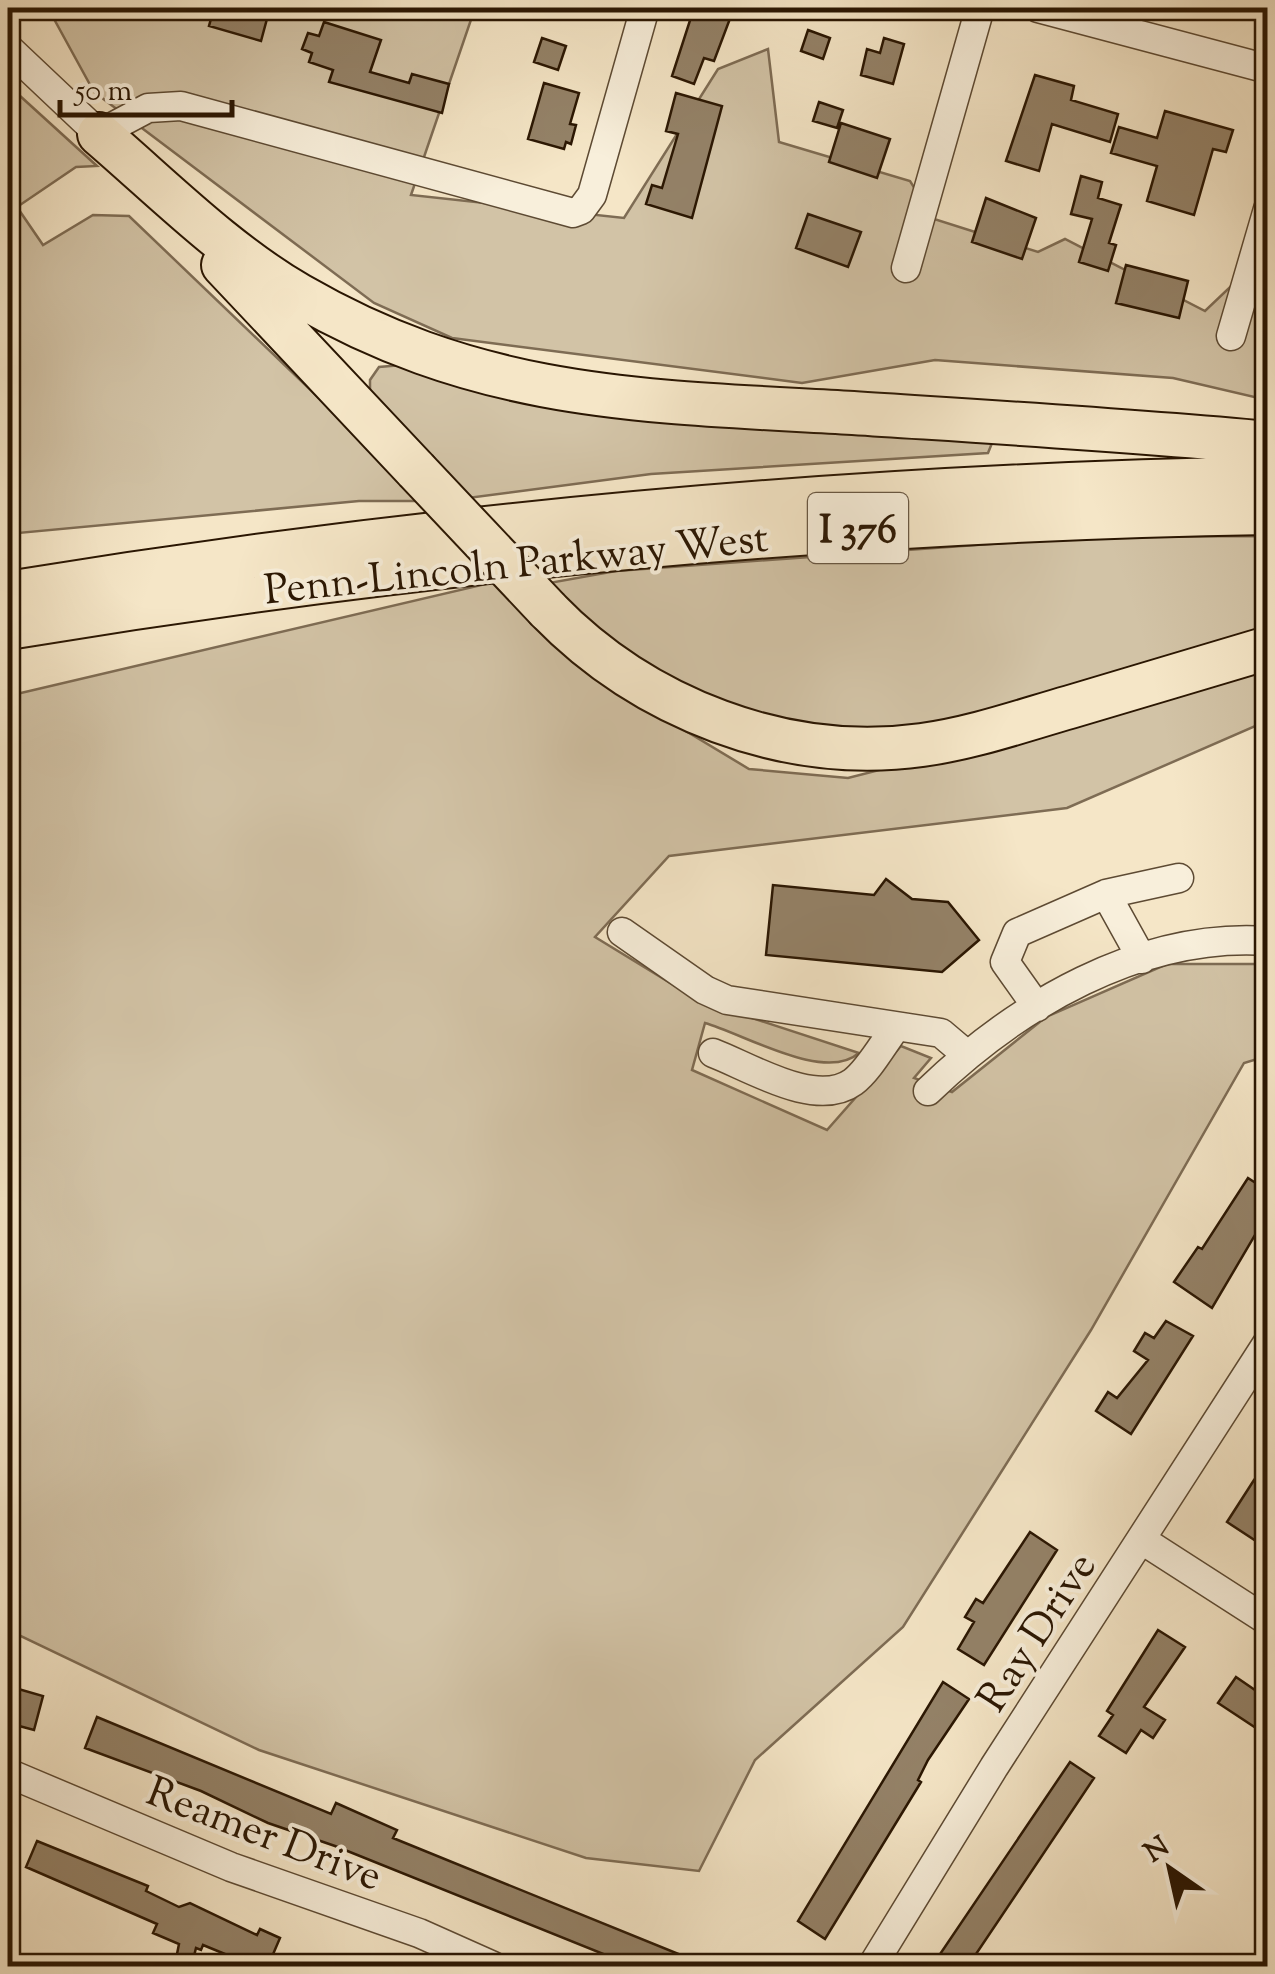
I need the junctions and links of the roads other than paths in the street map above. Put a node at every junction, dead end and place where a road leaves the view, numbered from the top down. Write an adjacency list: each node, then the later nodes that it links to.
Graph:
1 (645, 8): 6 (street)
2 (980, 8): 8 (street)
3 (1038, 8): 5 (street)
4 (8, 48): 6 (street)
5 (1268, 69)
6 (99, 134): 10 (highway); 11 (highway)
7 (1268, 209): 9 (street)
8 (906, 268)
9 (1231, 336)
10 (384, 338): 11 (highway); 12 (highway)
11 (344, 394): 19 (highway, bridge)
12 (1268, 443)
13 (1268, 478): 15 (highway, Penn-Lincoln Parkway West / I 376)
14 (1268, 512): 18 (highway, Penn-Lincoln Parkway West / I 376)
15 (149, 570): 16 (highway); 17 (highway, Penn-Lincoln Parkway West / I 376)
16 (8, 583)
17 (8, 592)
18 (8, 628)
19 (1268, 648)
20 (1179, 878): 21 (street)
21 (1106, 894): 24 (street); 25 (street)
22 (622, 932): 26 (street)
23 (1268, 941): 24 (street)
24 (1142, 959): 25 (street)
25 (1036, 1007): 28 (street)
26 (896, 1027): 27 (street); 28 (street)
27 (714, 1053)
28 (967, 1055): 29 (street)
29 (928, 1091)
30 (1268, 1342): 31 (street, Ray Drive)
31 (1142, 1540): 32 (street); 35 (street, Ray Drive)
32 (1268, 1621)
33 (10, 1777): 34 (street, Reamer Drive)
34 (493, 1966)
35 (872, 1966)

